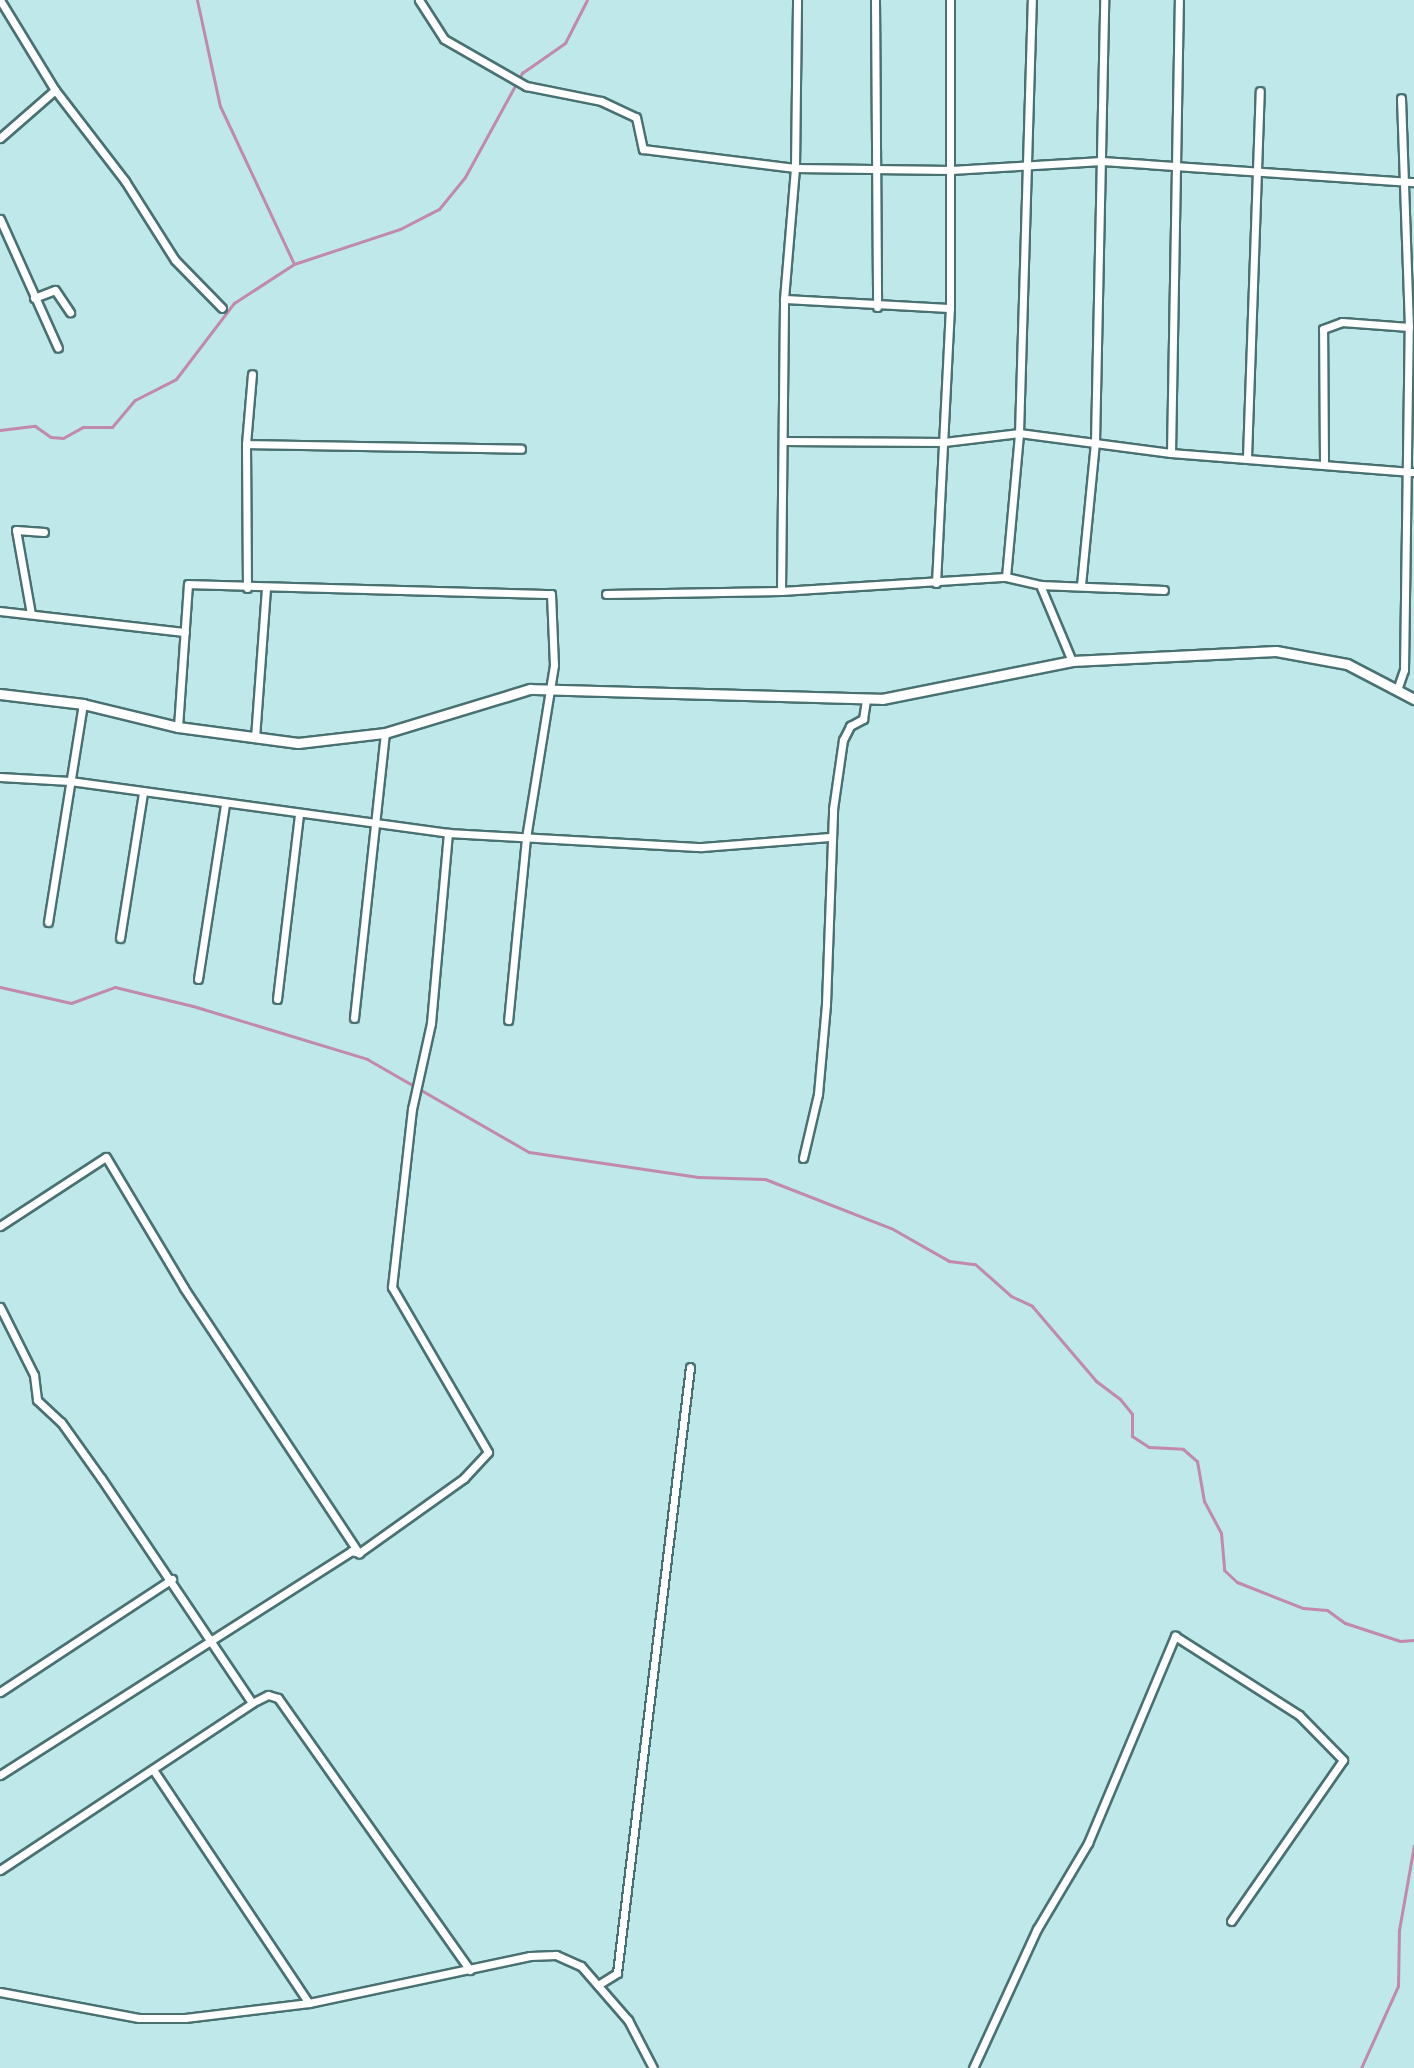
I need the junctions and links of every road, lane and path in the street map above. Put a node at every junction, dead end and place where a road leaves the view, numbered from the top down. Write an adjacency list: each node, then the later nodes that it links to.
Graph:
1 (0, 0): 9 (street)
2 (419, 0): 16 (street)
3 (797, 0): 16 (street)
4 (875, 0): 17 (street)
5 (950, 0): 18 (street)
6 (1032, 0): 14 (street)
7 (1104, 0): 13 (street)
8 (1179, 0): 15 (street)
9 (55, 90): 12 (street); 25 (street)
10 (1260, 91): 19 (street)
11 (1401, 98): 20 (street)
12 (0, 138)
13 (1102, 161): 14 (street); 15 (street); 34 (street)
14 (1026, 166): 18 (street); 31 (street)
15 (1176, 167): 19 (street); 37 (street)
16 (795, 168): 17 (street); 23 (street)
17 (875, 169): 18 (street); 24 (street)
18 (951, 170): 26 (street)
19 (1261, 171): 20 (street); 38 (street)
20 (1410, 182): 28 (street)
21 (0, 219): 22 (street)
22 (34, 298): 27 (street); 29 (street)
23 (784, 299): 24 (street); 32 (street)
24 (877, 307): 26 (street)
25 (222, 308)
26 (950, 308): 33 (street)
27 (70, 312)
28 (1409, 327): 39 (street); 40 (street)
29 (58, 348)
30 (252, 374): 35 (street)
31 (1019, 433): 33 (street); 34 (street); 42 (street)
32 (783, 441): 33 (street); 49 (street)
33 (944, 442): 43 (street)
34 (1095, 442): 37 (street); 45 (street)
35 (246, 444): 36 (street); 46 (street)
36 (521, 449)
37 (1171, 453): 38 (street)
38 (1247, 457): 39 (street)
39 (1324, 461): 40 (street)
40 (1410, 471): 56 (street)
41 (44, 532): 52 (street)
42 (1006, 577): 43 (street); 44 (street)
43 (936, 583): 49 (street)
44 (1040, 585): 45 (street); 54 (street)
45 (1081, 585): 48 (street)
46 (247, 588): 47 (street); 53 (street)
47 (266, 589): 55 (street); 63 (street)
48 (1164, 590)
49 (781, 591): 50 (street)
50 (606, 594)
51 (0, 611): 52 (street)
52 (31, 614): 53 (street)
53 (185, 632): 61 (street)
54 (1072, 661): 56 (street); 59 (street)
55 (550, 687): 59 (street); 62 (street); 72 (street)
56 (1397, 690): 58 (street)
57 (0, 694): 60 (street)
58 (1414, 699)
59 (866, 700): 71 (street)
60 (83, 704): 61 (street); 65 (street)
61 (178, 727): 63 (street)
62 (385, 733): 63 (street); 69 (street)
63 (255, 738)
64 (0, 777): 65 (street)
65 (70, 781): 66 (street); 73 (street)
66 (143, 793): 67 (street); 74 (street)
67 (225, 805): 68 (street); 75 (street)
68 (299, 814): 69 (street); 76 (street)
69 (377, 819): 70 (street); 77 (street)
70 (448, 833): 72 (street); 83 (street)
71 (830, 837): 72 (street); 79 (street)
72 (526, 838): 78 (street)
73 (48, 922)
74 (120, 938)
75 (198, 979)
76 (277, 999)
77 (354, 1018)
78 (508, 1020)
79 (803, 1158)
80 (0, 1226): 83 (street)
81 (0, 1307): 84 (street)
82 (690, 1367): 93 (street)
83 (359, 1553): 85 (street)
84 (172, 1579): 85 (street); 86 (street)
85 (210, 1641): 87 (street); 89 (street)
86 (0, 1692)
87 (252, 1703): 88 (street); 92 (street)
88 (154, 1771): 90 (street); 95 (street)
89 (0, 1775)
90 (0, 1870)
91 (1231, 1921): 97 (street)
92 (470, 1970): 93 (street); 95 (street)
93 (598, 1985): 96 (street)
94 (0, 1992): 95 (street)
95 (309, 2003)
96 (653, 2068)
97 (973, 2068)

